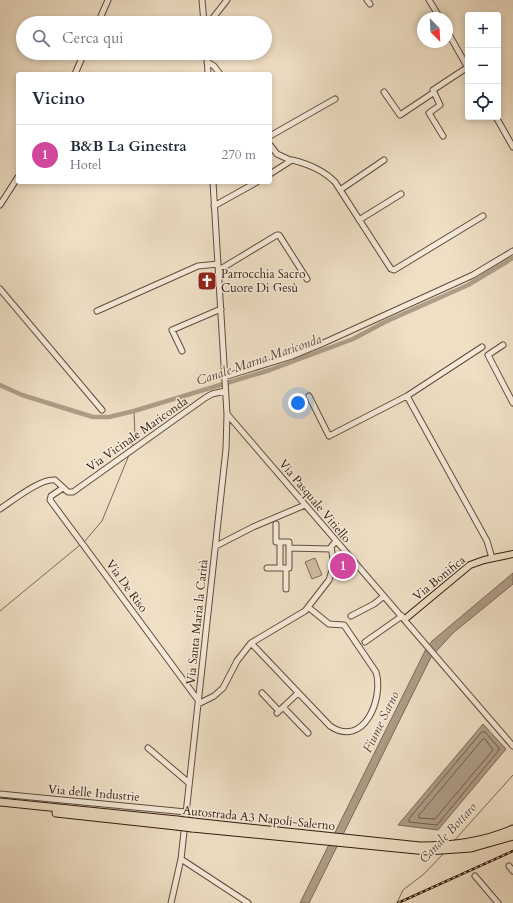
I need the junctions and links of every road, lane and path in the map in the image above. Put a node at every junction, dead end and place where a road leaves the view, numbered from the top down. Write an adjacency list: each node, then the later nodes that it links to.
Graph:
1 (108, 0): 6 (street)
2 (202, 0): 7 (street)
3 (227, 0): 8 (street)
4 (430, 0): 5 (street)
5 (437, 12)
6 (101, 16)
7 (203, 16)
8 (214, 16)
9 (453, 42): 12 (street)
10 (81, 60): 14 (street)
11 (207, 62): 15 (street); 16 (street)
12 (465, 63)
13 (465, 70): 18 (street)
14 (76, 72)
15 (208, 72)
16 (218, 72)
17 (384, 92): 18 (street)
18 (433, 93): 22 (street)
19 (335, 99): 21 (street)
20 (498, 120): 23 (street)
21 (272, 135)
22 (443, 136)
23 (513, 146)
24 (272, 148): 25 (street)
25 (290, 160): 27 (street); 31 (street)
26 (384, 160): 31 (street)
27 (272, 173)
28 (16, 180): 33 (street)
29 (213, 184): 34 (street, Via Santa Maria la Carità)
30 (253, 184): 34 (street)
31 (340, 190): 36 (street)
32 (401, 194): 36 (street)
33 (0, 205)
34 (214, 206): 38 (street, Via Santa Maria la Carità)
35 (483, 216): 36 (street)
36 (359, 220)
37 (513, 250): 46 (street)
38 (218, 267): 39 (street); 41 (street, Via Santa Maria la Carità); 42 (street)
39 (307, 279)
40 (0, 289): 51 (street)
41 (221, 309): 45 (street); 46 (street, Via Santa Maria la Carità)
42 (97, 311)
43 (503, 345): 50 (street)
44 (482, 347): 49 (street)
45 (182, 351)
46 (224, 379): 47 (street, Via Santa Maria la Carità)
47 (225, 389): 52 (street, Via Santa Maria la Carità); 53 (street, Via Vicinale Mariconda)
48 (309, 396): 49 (street)
49 (408, 396): 65 (street)
50 (513, 403)
51 (102, 410)
52 (227, 414): 54 (street, Via Pasquale Vitiello); 59 (street, Via Santa Maria la Carità)
53 (63, 488): 55 (street); 80 (street, Via De Riso)
54 (305, 505): 58 (street, Via Pasquale Vitiello); 59 (street)
55 (0, 509)
56 (276, 524): 57 (street)
57 (280, 542): 60 (street); 68 (street)
58 (336, 542): 61 (street); 63 (street, Via Pasquale Vitiello)
59 (216, 546): 80 (street, Via Santa Maria la Carità)
60 (289, 548): 61 (street); 69 (street)
61 (331, 549): 64 (street)
62 (513, 554): 65 (main road, Via Bonifica)
63 (349, 556): 66 (street); 72 (street, Via Pasquale Vitiello)
64 (333, 557): 66 (street); 70 (street)
65 (492, 558): 75 (main road, Via Bonifica)
66 (343, 560): 70 (street)
67 (267, 568): 68 (street)
68 (280, 568): 69 (street)
69 (286, 568): 71 (street)
70 (333, 568): 73 (street)
71 (286, 590)
72 (384, 596): 74 (street); 75 (street, Via Pasquale Vitiello)
73 (308, 607): 77 (street); 79 (street)
74 (351, 616)
75 (403, 618): 76 (street); 83 (street, Via Pasquale Vitiello)
76 (364, 642)
77 (251, 643): 79 (street); 80 (street)
78 (262, 693): 81 (street)
79 (298, 693): 81 (street)
80 (198, 702): 85 (street, Via Santa Maria la Carità)
81 (284, 707): 82 (street)
82 (308, 733)
83 (513, 746)
84 (148, 748): 85 (street)
85 (189, 784): 89 (street, Via Santa Maria la Carità)
86 (0, 794): 89 (street, Via delle Industrie)
87 (0, 802): 90 (highway, Autostrada A3 Napoli-Salerno)
88 (0, 807): 90 (highway, Autostrada A3 Napoli-Salerno)
89 (186, 812): 96 (street, Via Santa Maria la Carità)
90 (177, 823): 95 (highway, Autostrada A3 Napoli-Salerno, bridge)
91 (513, 829): 95 (highway, Autostrada A3 Napoli-Salerno)
92 (513, 836): 94 (highway, Autostrada A3 Napoli-Salerno)
93 (513, 839): 94 (highway)
94 (483, 845): 95 (highway, Autostrada A3 Napoli-Salerno)
95 (437, 848)
96 (181, 859): 100 (street, Via Santa Maria la Carità); 101 (street)
97 (509, 866): 98 (street)
98 (513, 871)
99 (476, 876): 102 (street)
100 (171, 903)
101 (247, 903)
102 (498, 903)

